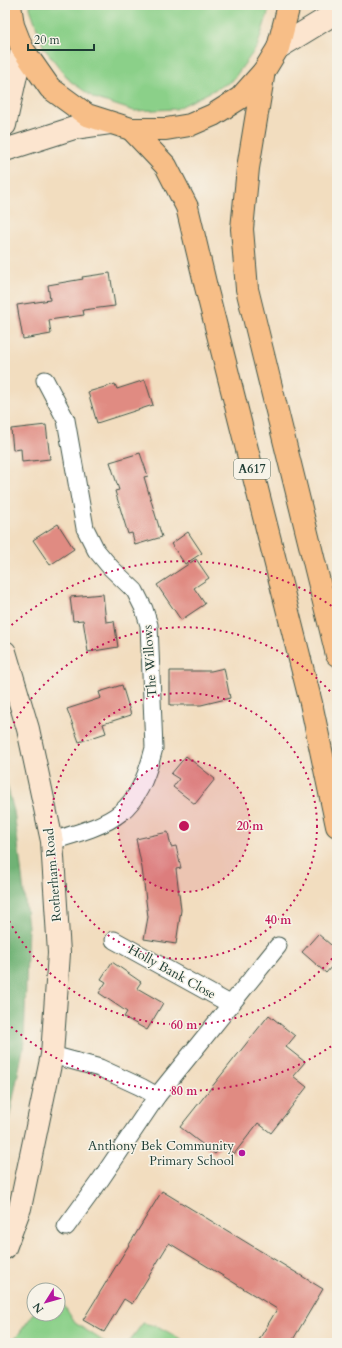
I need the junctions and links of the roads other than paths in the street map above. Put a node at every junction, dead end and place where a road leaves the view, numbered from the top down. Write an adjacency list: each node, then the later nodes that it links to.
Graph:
1 (10, 5): 4 (highway)
2 (289, 5): 5 (highway)
3 (337, 12): 5 (main road)
4 (22, 48): 7 (highway); 8 (main road)
5 (278, 48): 6 (highway)
6 (264, 71): 9 (highway); 13 (highway, A617)
7 (110, 122): 9 (highway); 10 (main road)
8 (5, 126)
9 (131, 129): 14 (highway, A617)
10 (5, 150)
11 (45, 380): 15 (street, The Willows)
12 (5, 652): 15 (main road, Rotherham Road)
13 (337, 655)
14 (337, 826)
15 (52, 841): 19 (main road, Rotherham Road)
16 (114, 940): 18 (street, Holly Bank Close)
17 (278, 946): 18 (street)
18 (230, 1004): 20 (street)
19 (52, 1055): 20 (street); 22 (main road, Rotherham Road)
20 (157, 1096): 21 (street)
21 (66, 1227)
22 (5, 1248)

